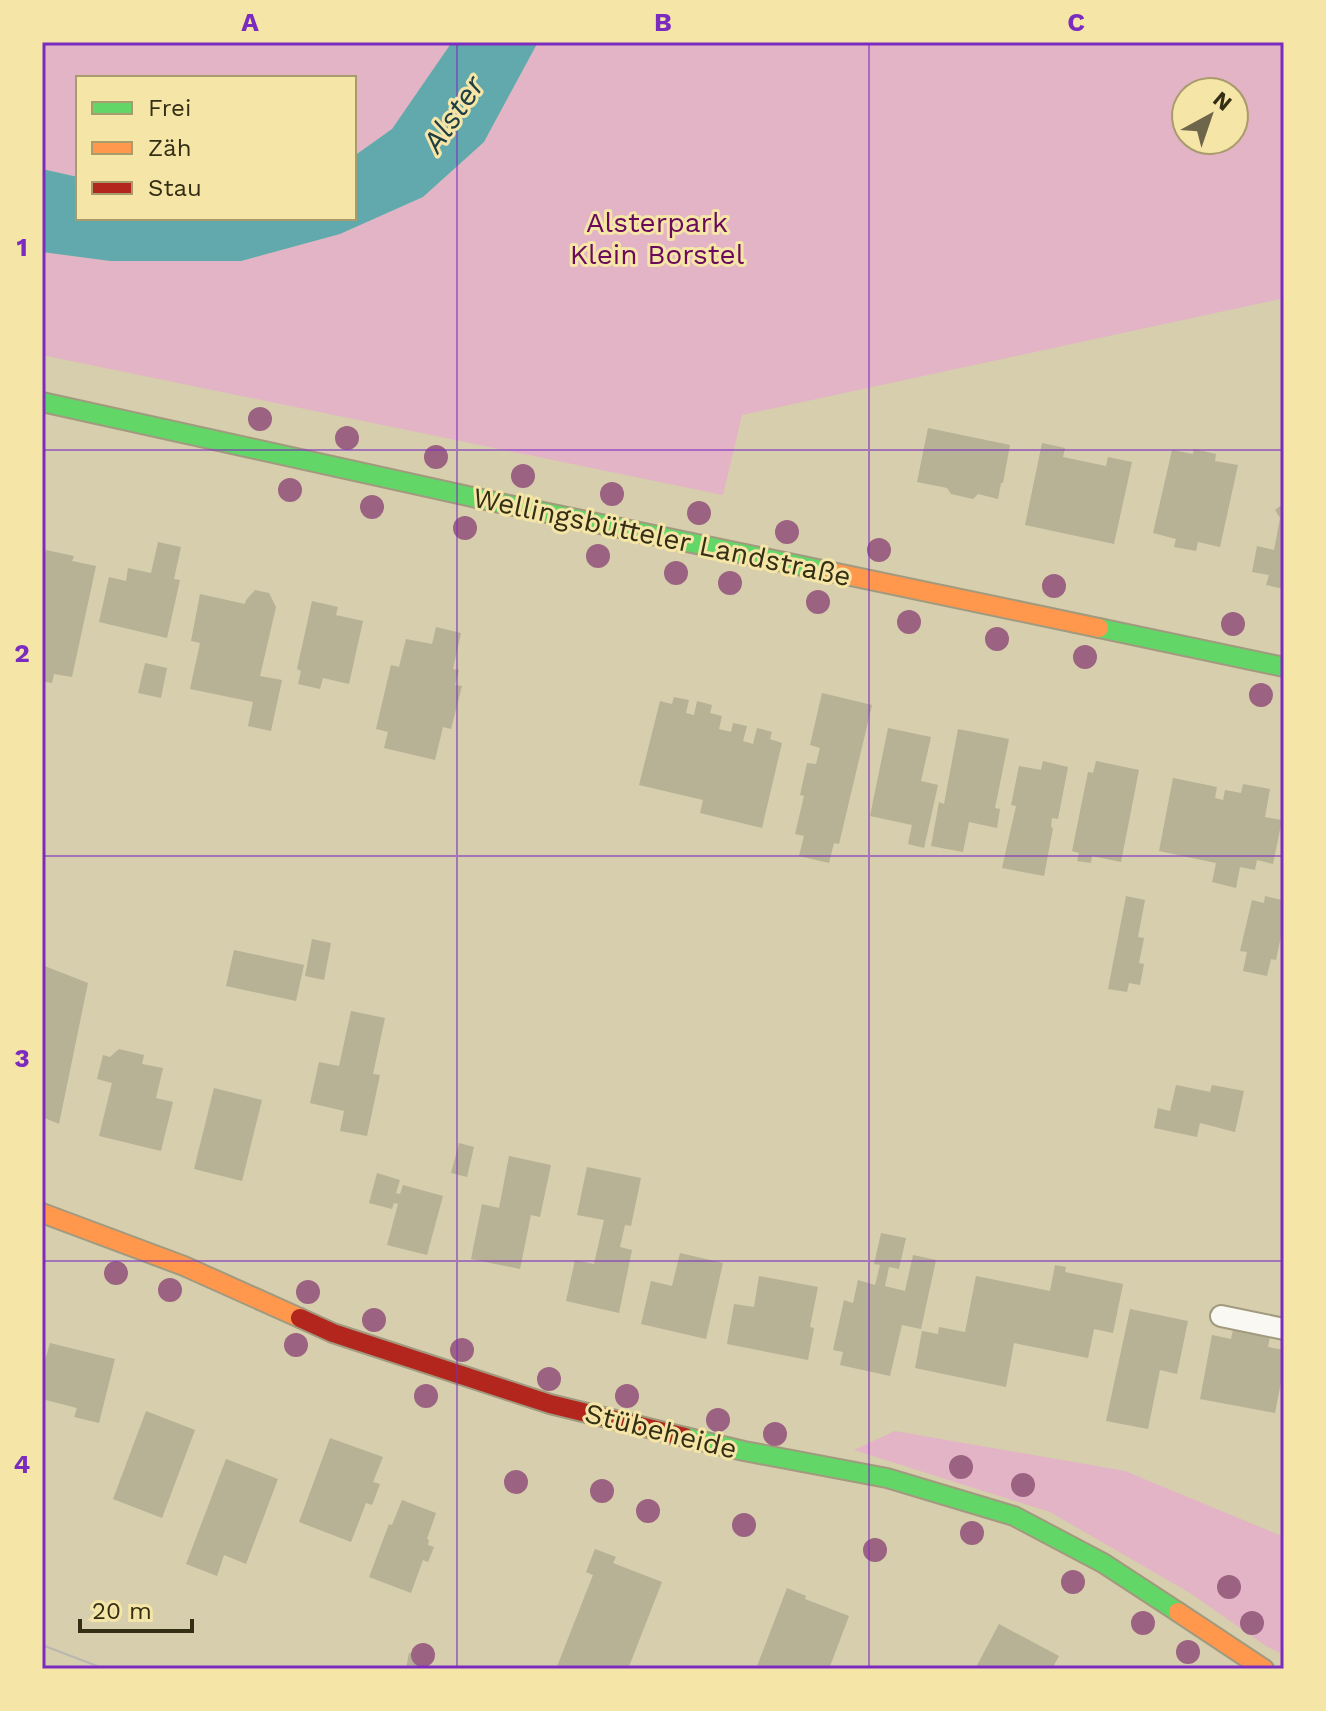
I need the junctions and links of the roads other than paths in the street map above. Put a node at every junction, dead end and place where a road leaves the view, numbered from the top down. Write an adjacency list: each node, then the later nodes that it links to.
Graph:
1 (42, 402): 2 (street, Wellingsbütteler Landstraße)
2 (1284, 667)
3 (42, 1213): 6 (street, Stübeheide)
4 (1221, 1316): 5 (lane)
5 (1284, 1329)
6 (1264, 1669)

